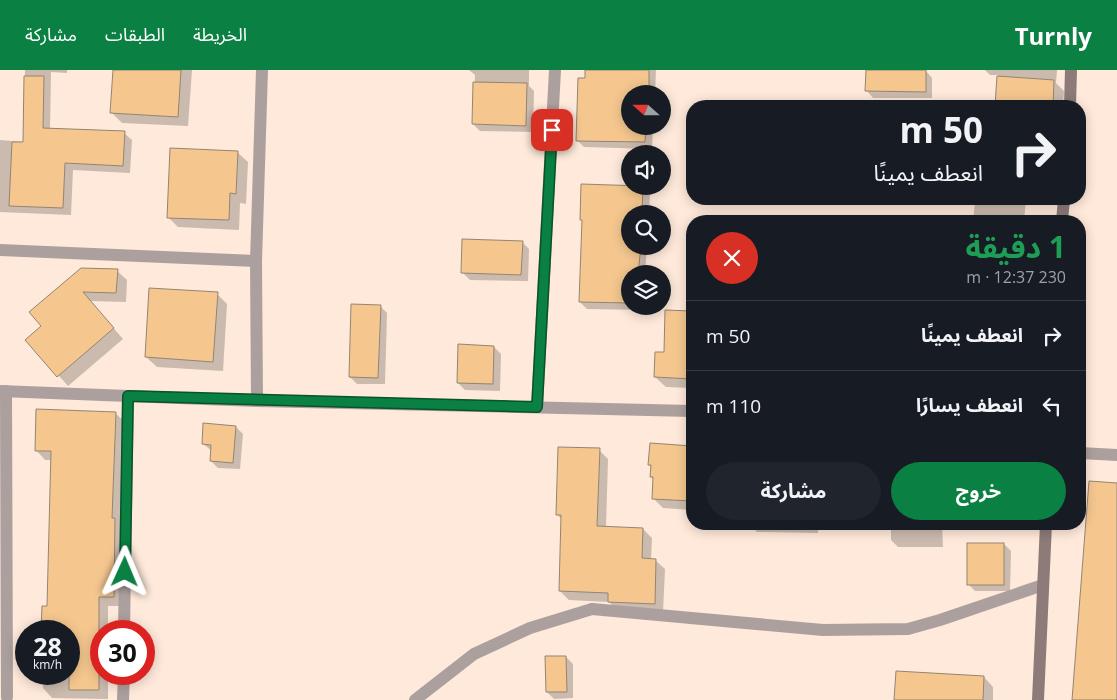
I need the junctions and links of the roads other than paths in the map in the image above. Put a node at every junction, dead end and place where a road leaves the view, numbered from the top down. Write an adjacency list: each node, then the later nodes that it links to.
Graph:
1 (262, 70): 6 (street)
2 (555, 70): 10 (street)
3 (1071, 70): 4 (street)
4 (1070, 100)
5 (0, 250): 6 (street)
6 (256, 261): 9 (street)
7 (3, 391): 8 (street); 18 (street)
8 (128, 396): 9 (street); 16 (street)
9 (257, 401): 10 (street)
10 (537, 407): 11 (street)
11 (686, 411)
12 (1086, 452): 13 (street)
13 (1117, 455)
14 (1046, 530): 15 (street)
15 (1043, 585): 20 (street); 21 (street)
16 (124, 620)
17 (124, 685): 19 (street)
18 (7, 697)
19 (123, 700)
20 (415, 700)
21 (1038, 700)

